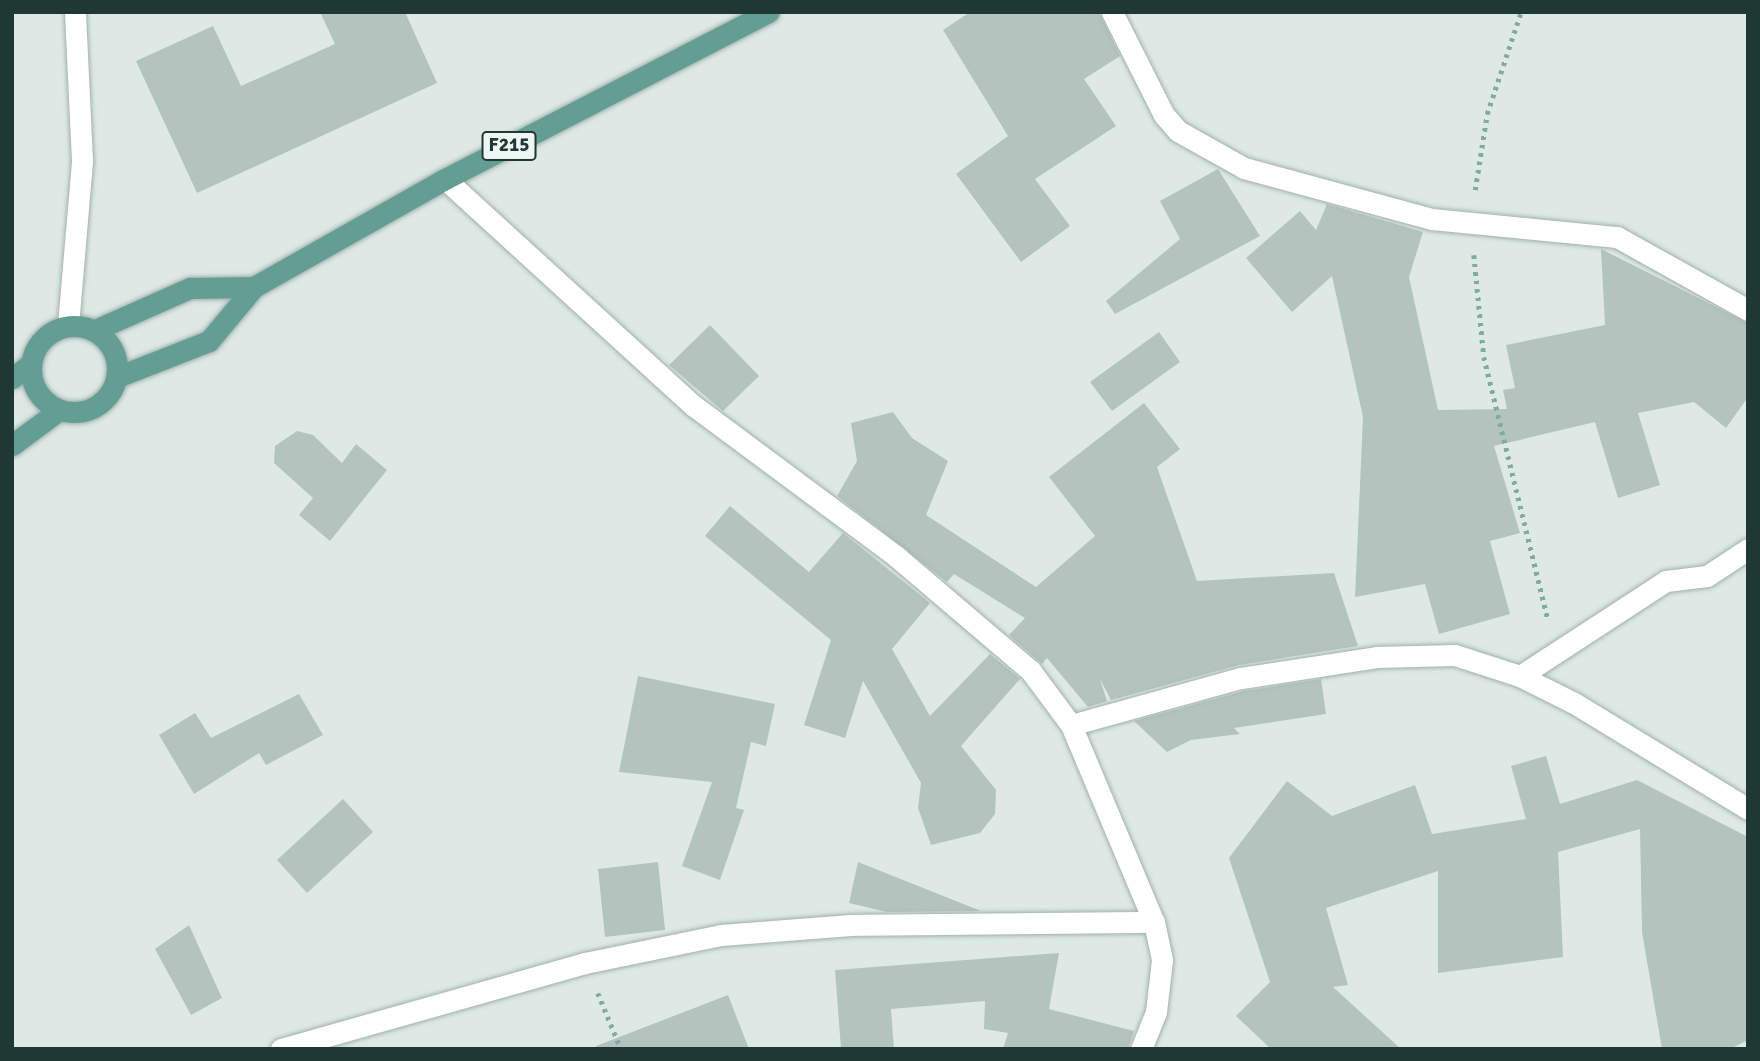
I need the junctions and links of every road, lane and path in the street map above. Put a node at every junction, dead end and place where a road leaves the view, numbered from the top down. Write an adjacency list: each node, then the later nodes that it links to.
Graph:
1 (75, 12): 9 (street)
2 (768, 12): 5 (main road, F215)
3 (1112, 12): 6 (street)
4 (1521, 12): 6 (path)
5 (444, 179): 7 (main road, F215); 18 (street)
6 (1470, 223): 8 (street); 16 (path)
7 (254, 287): 10 (main road, F215); 12 (main road, F215)
8 (1748, 310)
9 (68, 325): 10 (main road); 11 (main road)
10 (96, 330): 12 (main road)
11 (21, 372): 13 (main road)
12 (117, 377): 13 (main road)
13 (58, 411): 14 (main road)
14 (12, 445)
15 (1748, 549): 16 (street)
16 (1554, 652): 17 (street)
17 (1520, 676): 18 (street); 19 (street)
18 (1071, 725): 20 (street)
19 (1748, 809)
20 (1154, 922): 21 (street); 24 (street)
21 (585, 963): 22 (street); 23 (path)
22 (281, 1049)
23 (621, 1049)
24 (1141, 1049)

